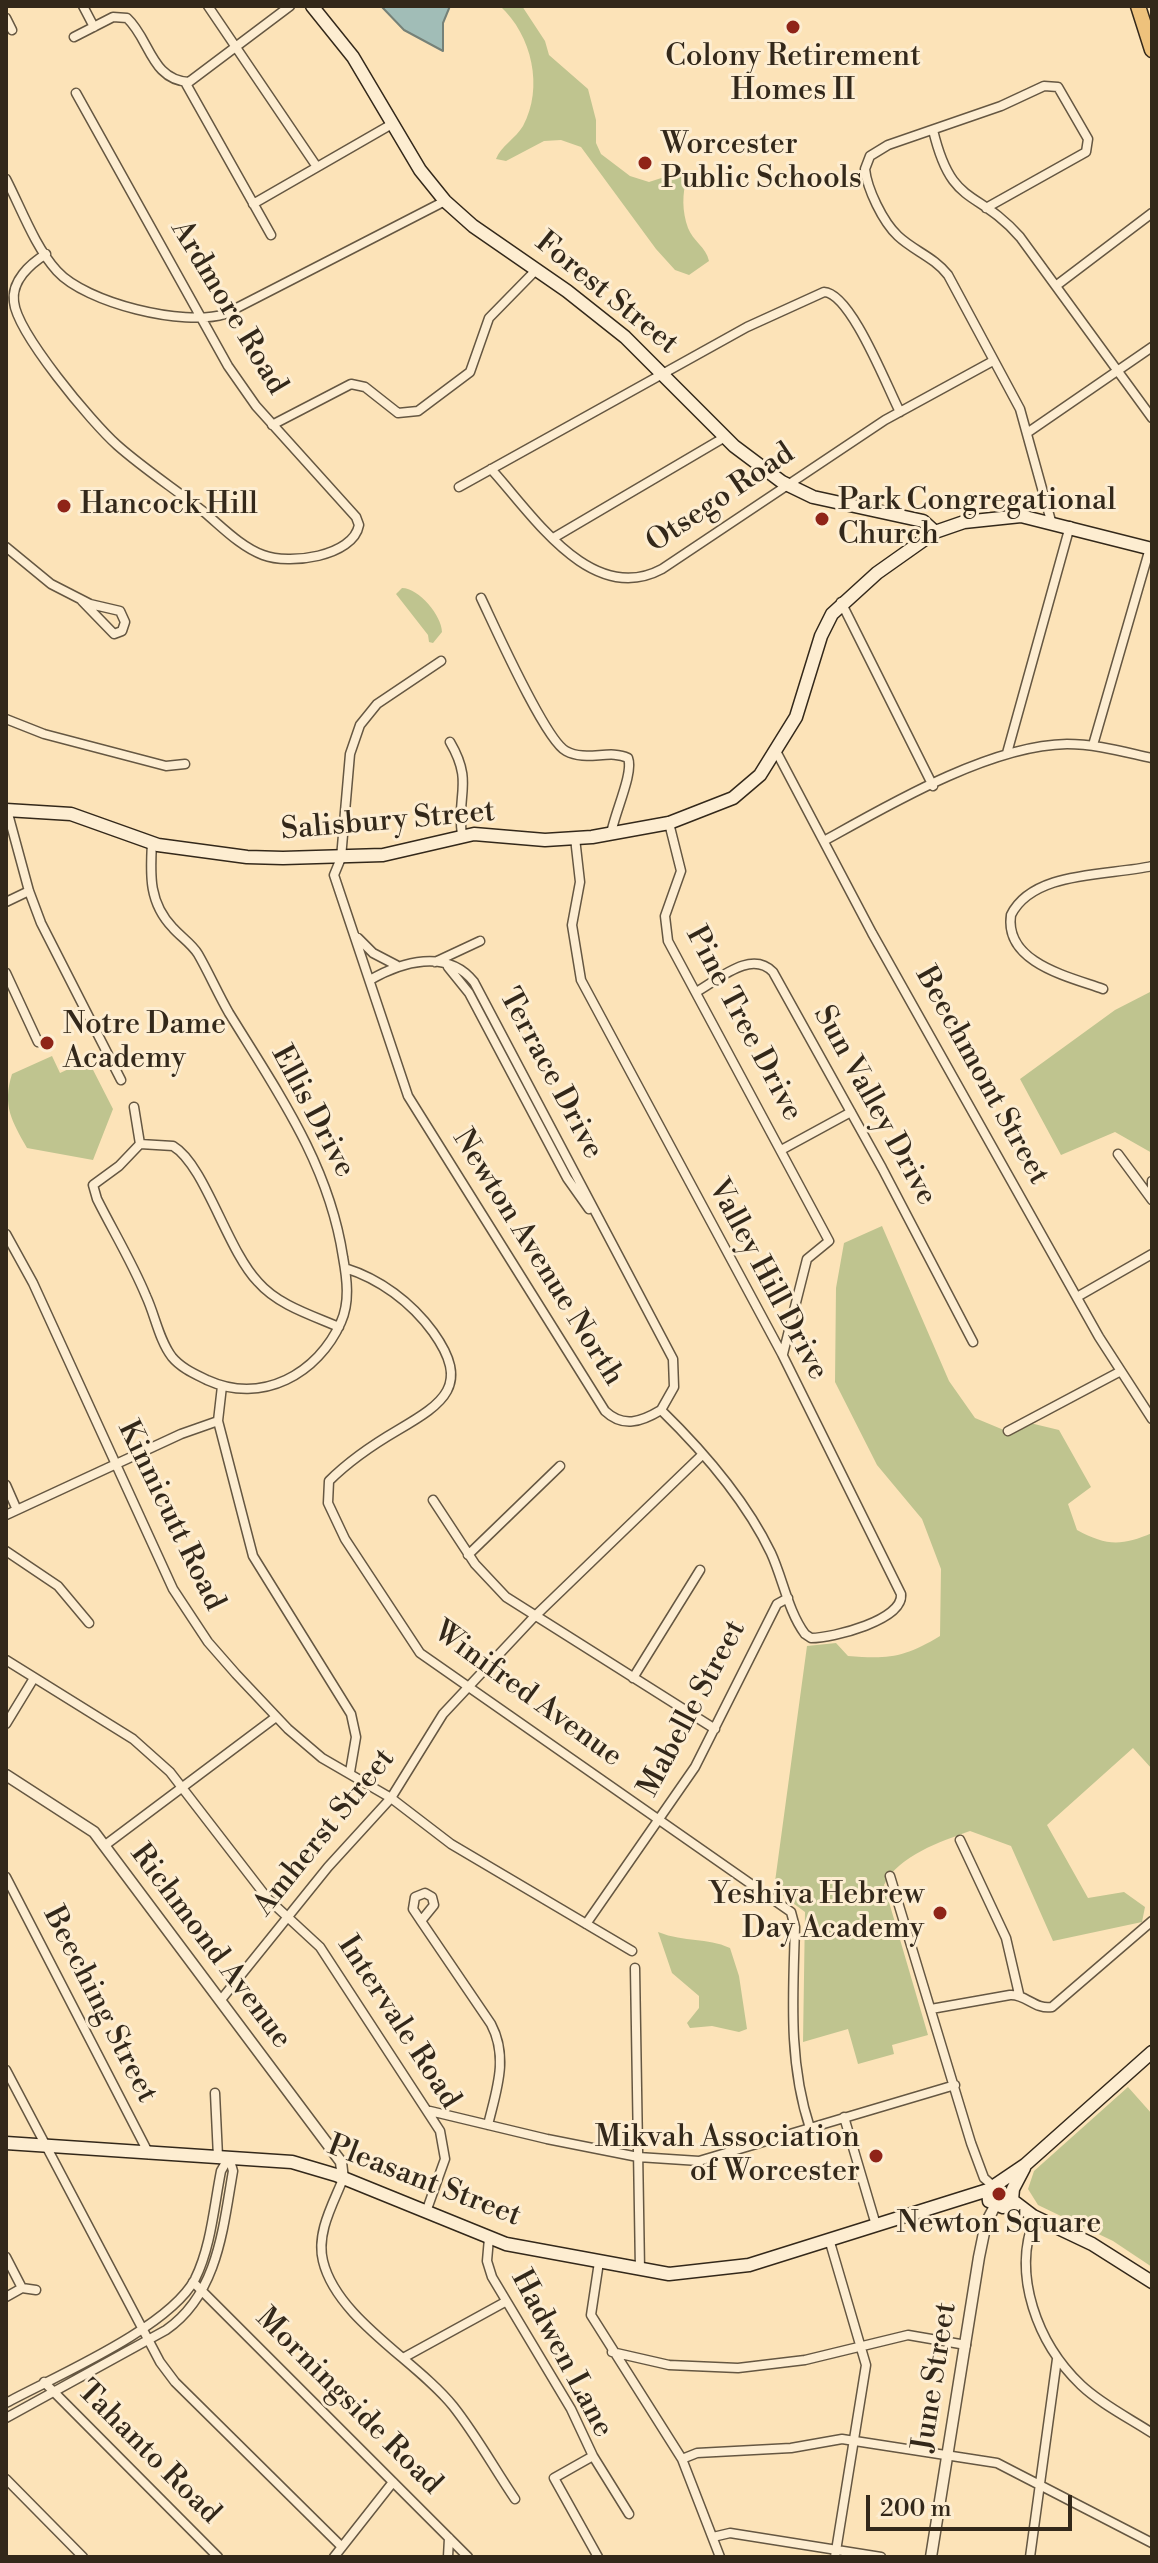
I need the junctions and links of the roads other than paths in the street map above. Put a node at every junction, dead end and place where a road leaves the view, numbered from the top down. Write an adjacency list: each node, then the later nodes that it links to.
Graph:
1 (83, 6): 7 (street)
2 (208, 6): 10 (street)
3 (290, 6): 10 (street)
4 (312, 6): 14 (main road, Forest Street)
5 (1138, 6): 11 (main road)
6 (6, 18): 8 (street)
7 (94, 27): 9 (street); 12 (street)
8 (12, 30)
9 (74, 37)
10 (237, 48): 12 (street); 16 (street)
11 (1152, 50)
12 (185, 82): 19 (street)
13 (76, 93): 26 (street, Ardmore Road)
14 (392, 124): 16 (street); 18 (main road, Forest Street)
15 (933, 130): 20 (street); 20 (street); 28 (street)
16 (317, 167): 19 (street)
17 (6, 179): 23 (street)
18 (445, 201): 24 (main road, Forest Street); 26 (street)
19 (253, 204): 22 (street)
20 (986, 208): 25 (street)
21 (1152, 213): 25 (street)
22 (271, 235)
23 (46, 254): 26 (street); 33 (street, Ardmore Road)
24 (537, 269): 30 (main road, Forest Street); 33 (street)
25 (1057, 285): 29 (street)
26 (204, 318): 33 (street, Ardmore Road)
27 (1152, 347): 29 (street)
28 (993, 361): 31 (street, Otsego Road); 34 (street)
29 (1118, 370): 32 (street); 34 (street)
30 (666, 374): 31 (street); 35 (main road, Forest Street); 36 (street)
31 (900, 412): 37 (street, Otsego Road)
32 (1152, 418)
33 (272, 425)
34 (1027, 433): 39 (street)
35 (725, 437): 37 (main road, Forest Street); 42 (street)
36 (491, 469): 38 (street); 42 (street, Otsego Road)
37 (786, 485): 41 (main road, Forest Street); 42 (street, Otsego Road)
38 (459, 487)
39 (1051, 521): 40 (main road, Salisbury Street); 41 (main road, Salisbury Street)
40 (1071, 526): 44 (main road, Salisbury Street); 53 (street)
41 (935, 532): 47 (main road, Salisbury Street)
42 (555, 537)
43 (6, 547): 46 (street)
44 (1151, 548): 51 (street)
45 (481, 598): 59 (street)
46 (82, 601): 46 (street)
47 (841, 602): 52 (main road, Salisbury Street); 56 (street)
48 (441, 661): 64 (street, Newton Avenue North)
49 (6, 719): 55 (street)
50 (450, 742): 60 (street)
51 (1093, 745): 53 (street); 54 (street)
52 (776, 751): 58 (main road, Salisbury Street); 62 (street, Beechmont Street)
53 (1007, 753): 56 (street)
54 (1152, 758)
55 (185, 764)
56 (933, 786): 62 (street)
57 (7, 810): 63 (main road, Salisbury Street); 67 (street)
58 (669, 823): 59 (main road, Salisbury Street); 76 (street, Pine Tree Drive)
59 (611, 834): 61 (main road, Salisbury Street)
60 (462, 835): 61 (main road, Salisbury Street); 64 (main road, Salisbury Street)
61 (575, 838): 92 (street, Valley Hill Drive)
62 (824, 841): 89 (street, Beechmont Street)
63 (152, 843): 64 (main road, Salisbury Street); 88 (street, Ellis Drive)
64 (341, 858): 69 (street, Newton Avenue North)
65 (1147, 868): 66 (street); 75 (street)
66 (1152, 878)
67 (29, 891): 68 (street); 78 (street)
68 (6, 902)
69 (356, 935): 72 (street); 74 (street, Newton Avenue North)
70 (480, 941): 71 (street)
71 (435, 962): 72 (street, Terrace Drive); 95 (street, Terrace Drive)
72 (396, 965): 74 (street, Terrace Drive)
73 (6, 973): 77 (street)
74 (370, 980): 95 (street, Newton Avenue North)
75 (1103, 989)
76 (696, 992): 80 (street, Sun Valley Drive); 82 (street, Pine Tree Drive)
77 (38, 1042)
78 (121, 1080)
79 (134, 1107): 81 (street)
80 (851, 1112): 82 (street); 91 (street, Sun Valley Drive)
81 (140, 1144): 90 (street); 94 (street, Ellis Drive)
82 (783, 1149): 92 (street, Pine Tree Drive)
83 (1118, 1154): 85 (street)
84 (1152, 1181): 85 (street)
85 (1152, 1200)
86 (6, 1234): 100 (street, Kinnicutt Road)
87 (1152, 1254): 89 (street)
88 (345, 1268): 90 (street, Ellis Drive); 115 (street, Winifred Avenue)
89 (1077, 1297): 93 (street, Beechmont Street)
90 (339, 1327): 94 (street, Ellis Drive)
91 (973, 1342)
92 (782, 1354): 109 (street, Valley Hill Drive)
93 (1121, 1371): 96 (street, Beechmont Street); 98 (street)
94 (222, 1386): 97 (street)
95 (661, 1410): 99 (street)
96 (1152, 1419)
97 (218, 1421): 100 (street); 119 (street)
98 (1008, 1431)
99 (702, 1455): 109 (street); 110 (street, Amherst Street)
100 (117, 1464): 104 (street); 116 (street, Kinnicutt Road)
101 (560, 1466): 107 (street)
102 (6, 1485): 104 (street)
103 (433, 1500): 107 (street)
104 (17, 1510): 105 (street)
105 (6, 1515)
106 (6, 1551): 111 (street)
107 (468, 1555): 110 (street)
108 (700, 1570): 114 (street)
109 (788, 1598): 118 (street, Mabelle Street)
110 (533, 1618): 114 (street); 115 (street, Amherst Street)
111 (89, 1623)
112 (6, 1660): 113 (street, Intervale Road)
113 (34, 1678): 117 (street); 121 (street, Intervale Road)
114 (633, 1678): 118 (street)
115 (469, 1686): 122 (street, Amherst Street); 123 (street, Winifred Avenue)
116 (276, 1717): 119 (street, Kinnicutt Road); 121 (street)
117 (6, 1724)
118 (715, 1729): 123 (street, Mabelle Street)
119 (350, 1772): 122 (street, Kinnicutt Road)
120 (6, 1775): 125 (street, Richmond Avenue)
121 (183, 1787): 125 (street); 128 (street, Intervale Road)
122 (391, 1798): 128 (street, Amherst Street); 131 (street, Kinnicutt Road)
123 (660, 1821): 131 (street, Mabelle Street); 144 (street, Winifred Avenue)
124 (960, 1840): 134 (street)
125 (104, 1846): 135 (street, Richmond Avenue)
126 (890, 1876): 136 (street)
127 (6, 1877): 147 (street, Beeching Street)
128 (287, 1917): 135 (street, Amherst Street); 141 (street, Intervale Road)
129 (421, 1921): 143 (street)
130 (1152, 1921): 134 (street)
131 (586, 1924): 132 (street, Kinnicutt Road)
132 (632, 1951)
133 (635, 1968): 149 (street)
134 (1019, 1994): 136 (street)
135 (220, 2001): 151 (street, Richmond Avenue)
136 (931, 2009): 139 (street)
137 (1152, 2052): 150 (main road)
138 (6, 2070): 146 (street)
139 (955, 2085): 142 (street); 152 (street)
140 (215, 2093): 148 (street)
141 (429, 2111): 143 (street); 154 (street, Intervale Road)
142 (844, 2117): 144 (street); 156 (street)
143 (488, 2125): 149 (street)
144 (810, 2128): 149 (street)
145 (6, 2143): 146 (main road, Pleasant Street)
146 (46, 2146): 147 (main road, Pleasant Street); 169 (street)
147 (150, 2155): 148 (main road, Pleasant Street)
148 (223, 2157): 151 (main road, Pleasant Street); 162 (street); 165 (street)
149 (638, 2157): 161 (street)
150 (1025, 2165): 152 (main road); 153 (main road)
151 (343, 2179): 154 (main road, Pleasant Street); 174 (street)
152 (992, 2192): 153 (main road); 153 (main road); 156 (main road, Pleasant Street); 171 (street, June Street)
153 (1012, 2195): 155 (main road)
154 (426, 2212): 157 (main road, Pleasant Street)
155 (1035, 2217): 163 (main road); 175 (street)
156 (876, 2225): 158 (main road, Pleasant Street)
157 (489, 2238): 160 (main road, Pleasant Street); 168 (street, Hadwen Lane)
158 (829, 2239): 161 (main road, Pleasant Street); 172 (street)
159 (6, 2257): 164 (street)
160 (599, 2262): 161 (main road, Pleasant Street); 173 (street)
161 (640, 2270)
162 (193, 2282): 165 (street, Morningside Road); 169 (street)
163 (1152, 2282)
164 (22, 2288): 166 (street); 167 (street)
165 (203, 2289): 170 (street); 186 (street, Morningside Road)
166 (36, 2290)
167 (6, 2297)
168 (505, 2302): 174 (street); 182 (street, Hadwen Lane)
169 (141, 2329): 170 (street); 176 (street)
170 (146, 2339): 177 (street); 193 (street)
171 (966, 2345): 172 (street); 183 (street, June Street)
172 (861, 2348): 173 (street); 181 (street)
173 (612, 2352): 184 (street)
174 (403, 2358): 188 (street)
175 (1057, 2359): 180 (street); 187 (street)
176 (44, 2382): 177 (street, Tahanto Road); 178 (street)
177 (54, 2391): 179 (street); 196 (street, Tahanto Road)
178 (6, 2403)
179 (6, 2418)
180 (1152, 2433)
181 (851, 2442): 183 (street); 184 (street); 194 (street)
182 (593, 2456): 189 (street); 200 (street, Hadwen Lane)
183 (948, 2456): 187 (street); 203 (street, June Street)
184 (682, 2459): 190 (street)
185 (6, 2479): 195 (street)
186 (393, 2482): 191 (street, Morningside Road); 193 (street)
187 (1039, 2484): 192 (street); 204 (street)
188 (515, 2499)
189 (629, 2514)
190 (713, 2537): 194 (street); 201 (street)
191 (449, 2538): 198 (street); 199 (street, Morningside Road)
192 (1152, 2543)
193 (342, 2547): 197 (street)
194 (836, 2554): 202 (street)
195 (83, 2557)
196 (218, 2557)
197 (334, 2557)
198 (448, 2557)
199 (468, 2557)
200 (598, 2557)
201 (720, 2557)
202 (881, 2557)
203 (931, 2557)
204 (1030, 2557)

